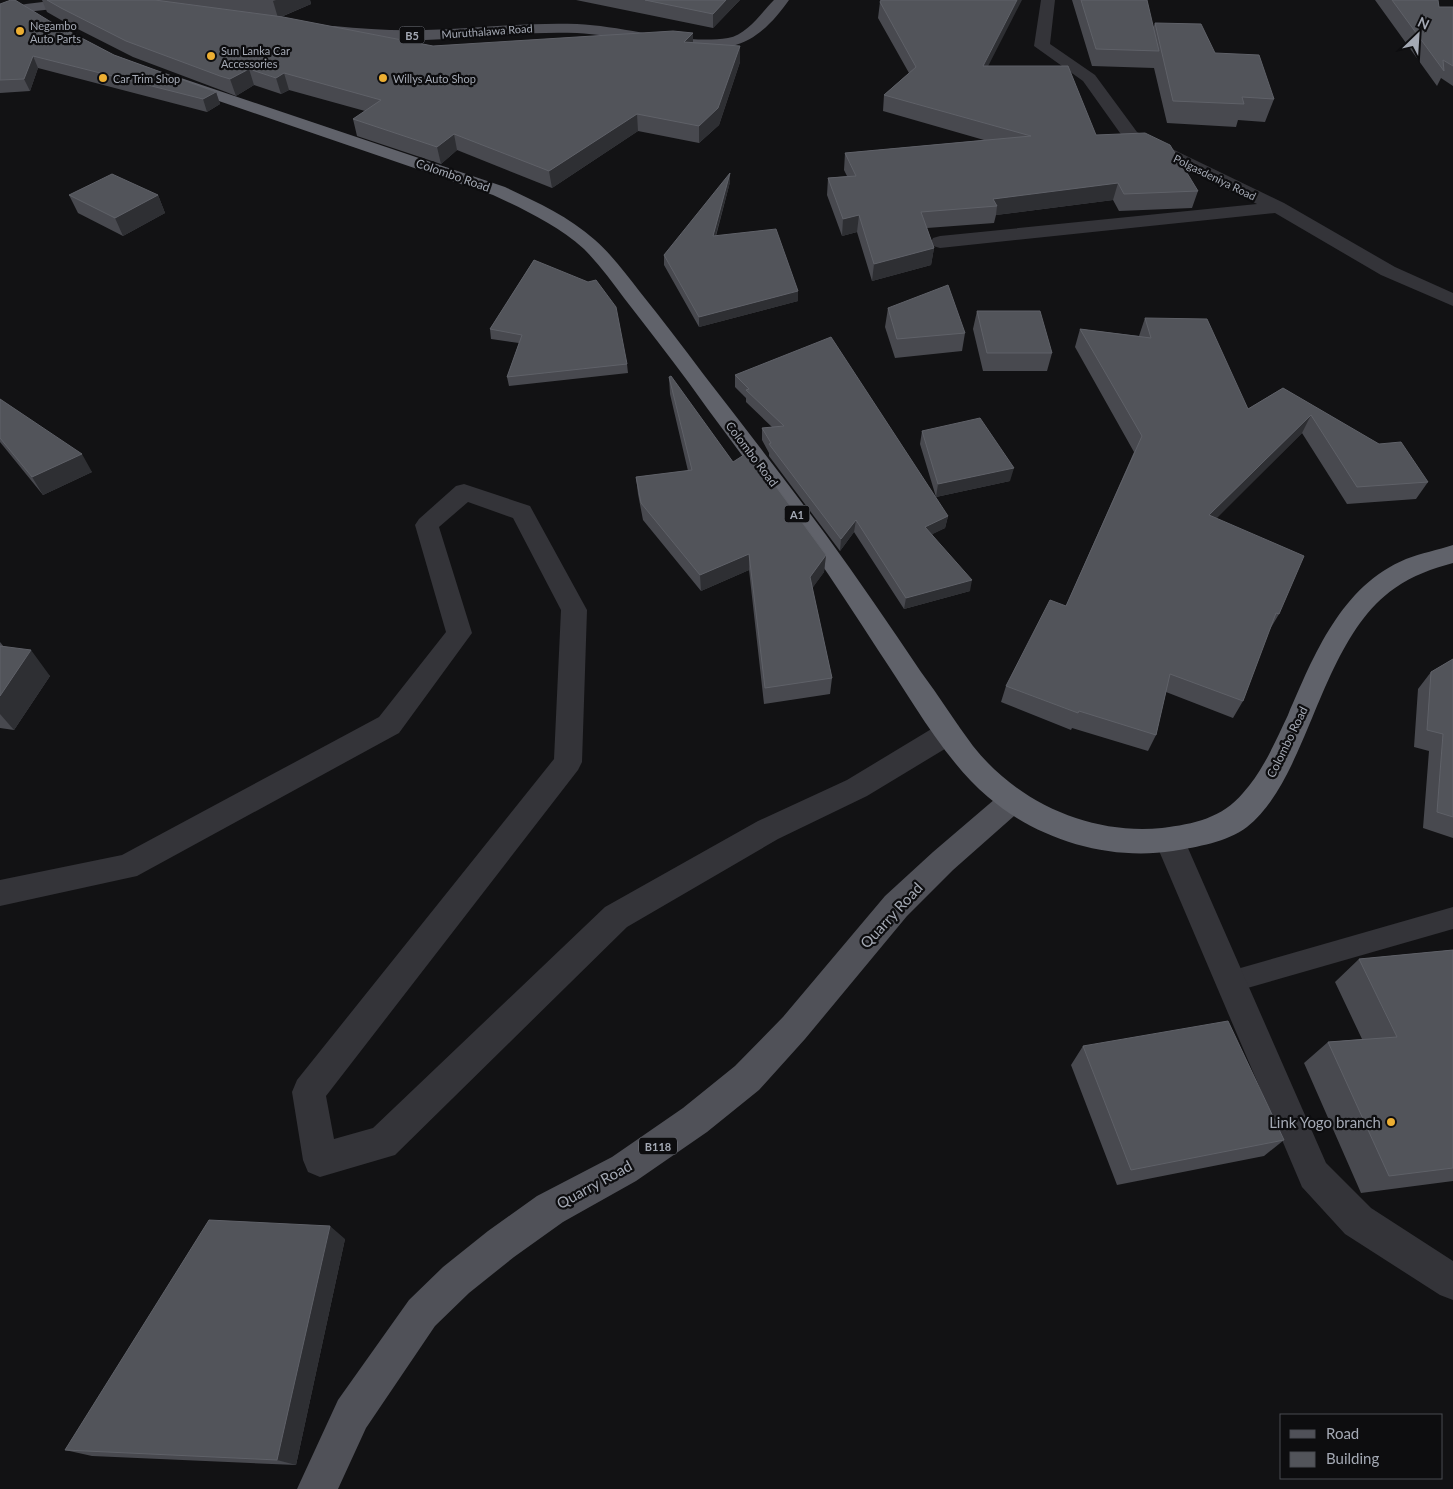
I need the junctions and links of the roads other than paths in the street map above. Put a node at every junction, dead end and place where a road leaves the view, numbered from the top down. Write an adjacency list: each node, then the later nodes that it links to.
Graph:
1 (782, 0): 6 (main road, Muruthalawa Road / B5)
2 (1048, 0): 8 (street, Polgasdeniya Road)
3 (91, 2): 4 (main road)
4 (21, 4): 5 (highway)
5 (55, 25)
6 (322, 30)
7 (158, 74): 12 (highway, Colombo Road / A1)
8 (1278, 207): 9 (street); 10 (street, Polgasdeniya Road)
9 (940, 242)
10 (1453, 300)
11 (1453, 554): 14 (highway, Colombo Road / A1)
12 (948, 733): 13 (highway, Colombo Road / A1); 15 (street)
13 (1012, 801): 14 (highway, Colombo Road / A1); 19 (main road, Quarry Road / B118)
14 (1169, 839): 17 (street)
15 (0, 893)
16 (1453, 918): 17 (lane)
17 (1230, 982): 18 (street)
18 (1453, 1282)
19 (317, 1489)

